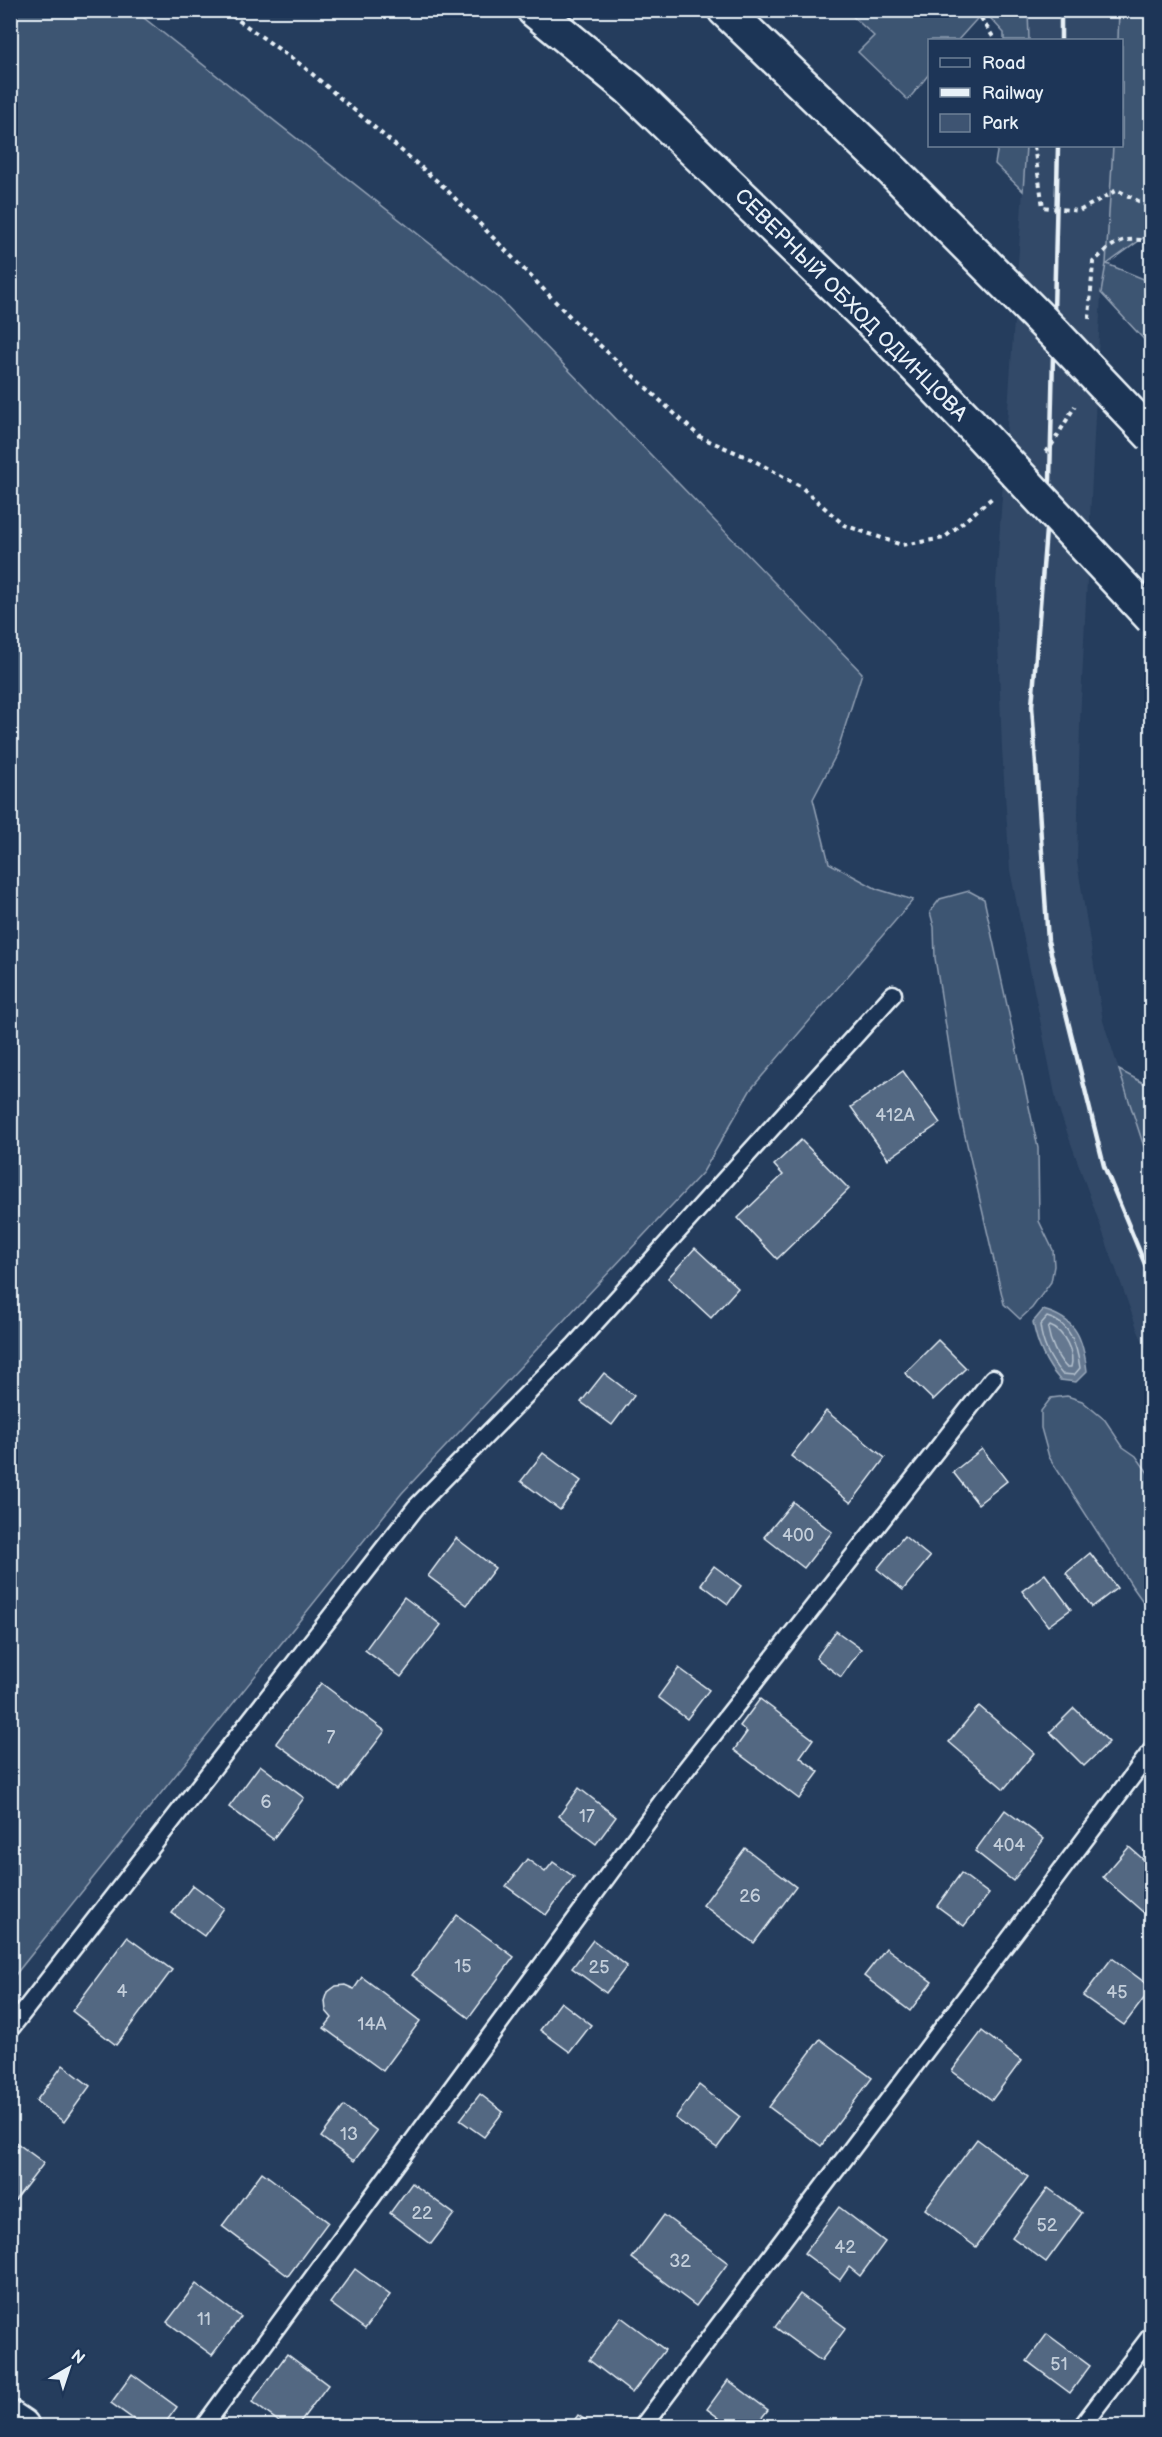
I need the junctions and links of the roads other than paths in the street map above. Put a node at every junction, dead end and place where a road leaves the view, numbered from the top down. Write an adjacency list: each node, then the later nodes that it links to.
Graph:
1 (534, 10): 4 (main road, СЕВЕРНЫЙ ОБХОД ОДИНЦОВА, bridge)
2 (725, 10): 3 (main road, bridge)
3 (1152, 436)
4 (1152, 618)
5 (893, 994): 8 (lane)
6 (993, 1378): 12 (lane)
7 (1152, 1750): 13 (lane)
8 (10, 2029)
9 (1152, 2334): 14 (lane)
10 (10, 2418): 11 (main road)
11 (21, 2427)
12 (204, 2427)
13 (643, 2427)
14 (1082, 2427)

